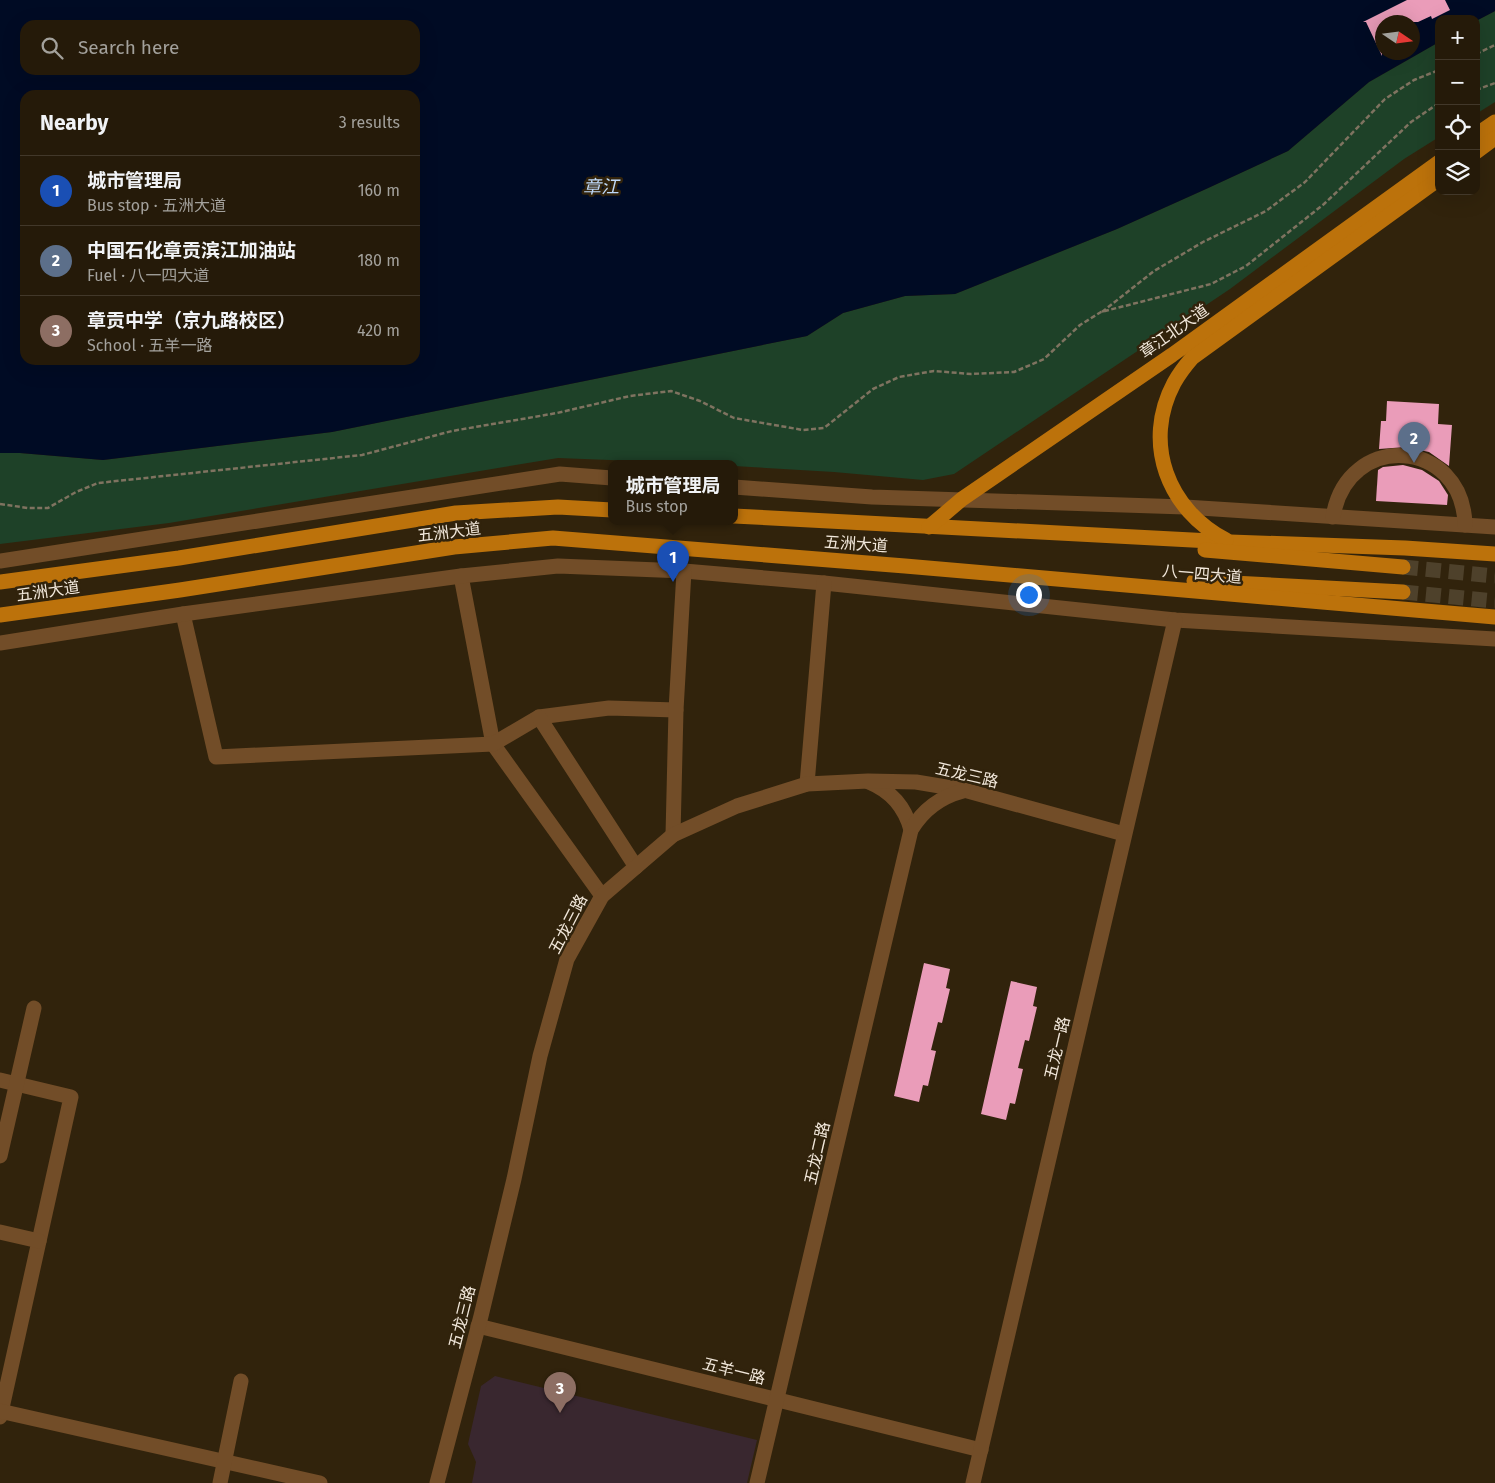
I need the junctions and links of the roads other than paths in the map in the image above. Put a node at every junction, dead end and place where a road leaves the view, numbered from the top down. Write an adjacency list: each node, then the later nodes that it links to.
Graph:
1 (1495, 122): 2 (main road)
2 (1480, 132)
3 (1495, 138): 4 (main road)
4 (1479, 150)
5 (1435, 165): 9 (main road, 章江北大道)
6 (1435, 182): 10 (main road, 章江北大道)
7 (608, 478): 19 (street)
8 (738, 487): 9 (street)
9 (962, 499): 10 (street); 15 (main road, 章江北大道)
10 (1185, 507): 13 (street); 17 (main road, 章江北大道)
11 (608, 510): 24 (main road, 五洲大道)
12 (738, 516): 15 (main road, 五洲大道)
13 (1333, 517): 14 (street); 14 (street)
14 (1465, 525): 16 (street)
15 (929, 527): 17 (main road, 八一四大道); 21 (main road)
16 (1495, 527)
17 (1230, 542): 18 (main road, 八一四大道)
18 (1495, 554)
19 (0, 561)
20 (905, 566): 26 (main road); 28 (main road, 五洲大道); 29 (main road, 八一四大道)
21 (1403, 567)
22 (684, 571): 23 (street); 25 (street); 33 (street)
23 (461, 576): 27 (street); 35 (street)
24 (0, 582)
25 (824, 583): 30 (street); 37 (street)
26 (1402, 592)
27 (183, 614): 32 (street); 35 (street)
28 (0, 615)
29 (1495, 617)
30 (1175, 620): 31 (street); 40 (street, 五龙一路)
31 (1495, 639)
32 (0, 643)
33 (676, 710): 34 (street); 41 (street)
34 (539, 717): 35 (street); 42 (street)
35 (492, 744): 43 (street)
36 (868, 781): 37 (street, 五龙三路); 38 (street, 五龙三路); 39 (street)
37 (807, 784): 41 (street, 五龙三路)
38 (964, 790): 39 (street); 40 (street, 五龙三路)
39 (911, 830): 52 (street, 五龙二路)
40 (1124, 834): 54 (street, 五龙一路)
41 (673, 835): 42 (street, 五龙三路)
42 (636, 867): 43 (street, 五龙三路)
43 (602, 896): 50 (street, 五龙三路)
44 (34, 1008): 46 (street)
45 (0, 1080): 46 (street)
46 (17, 1084): 47 (street); 49 (street)
47 (0, 1156)
48 (0, 1232): 49 (street)
49 (39, 1241): 53 (street)
50 (478, 1326): 52 (street, 五羊一路); 58 (street, 五龙三路)
51 (241, 1380): 55 (street)
52 (776, 1399): 54 (street, 五羊一路); 59 (street, 五龙二路)
53 (0, 1413): 55 (street)
54 (981, 1450): 60 (street, 五龙一路)
55 (224, 1461): 56 (street); 57 (street)
56 (220, 1483)
57 (320, 1483)
58 (437, 1483)
59 (757, 1483)
60 (973, 1483)

